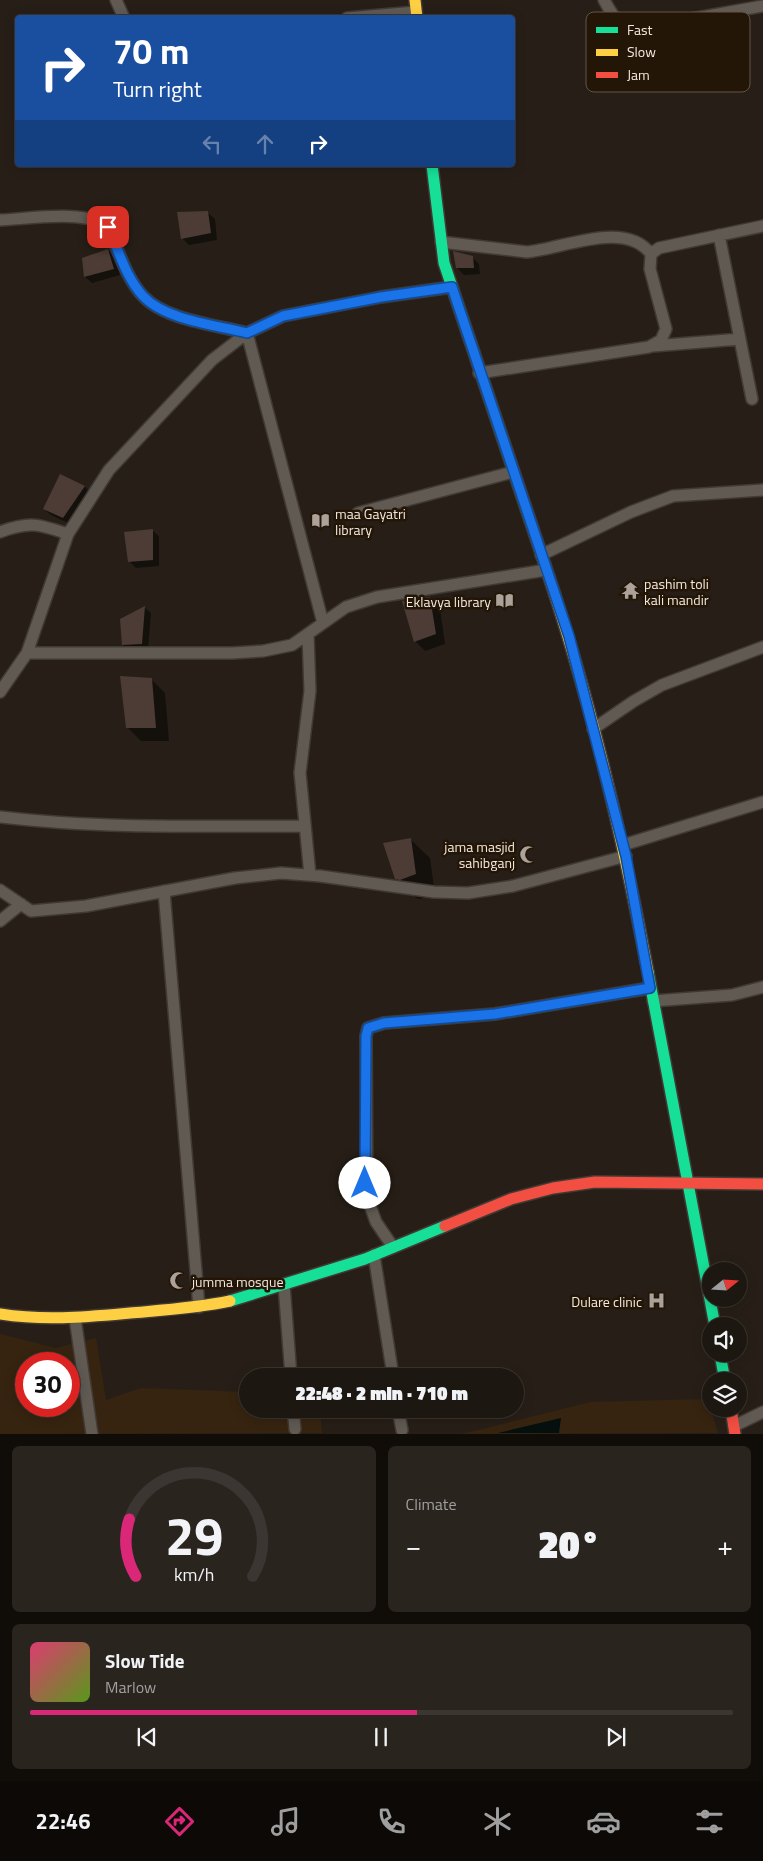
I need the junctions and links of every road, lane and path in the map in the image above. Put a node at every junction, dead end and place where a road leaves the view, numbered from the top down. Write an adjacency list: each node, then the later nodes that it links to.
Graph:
1 (116, 0): 7 (street)
2 (415, 0): 8 (main road)
3 (604, 0): 5 (street)
4 (763, 6): 6 (street)
5 (611, 12)
6 (730, 12)
7 (123, 15)
8 (416, 15)
9 (432, 167): 13 (main road)
10 (0, 220): 16 (street)
11 (763, 226): 12 (street)
12 (719, 235): 14 (street); 17 (street)
13 (441, 242): 14 (street); 15 (main road)
14 (651, 254): 18 (street)
15 (452, 287): 16 (street); 19 (main road)
16 (247, 333): 25 (street); 28 (street)
17 (740, 339): 18 (street); 20 (street)
18 (649, 346): 19 (street)
19 (479, 373): 21 (main road)
20 (752, 400)
21 (512, 472): 23 (street); 26 (main road)
22 (763, 490): 26 (street)
23 (358, 513)
24 (0, 532): 25 (street)
25 (68, 534): 31 (street)
26 (541, 555): 27 (main road)
27 (546, 570): 28 (street); 33 (main road)
28 (323, 623): 29 (street)
29 (308, 634): 31 (street); 36 (street)
30 (763, 647): 33 (street)
31 (27, 653): 32 (street)
32 (0, 692)
33 (594, 729): 37 (main road)
34 (763, 802): 37 (street)
35 (0, 817): 36 (street)
36 (305, 826): 38 (street)
37 (624, 851): 38 (street); 44 (main road)
38 (310, 875): 40 (street)
39 (0, 890): 41 (street)
40 (164, 891): 41 (street); 51 (street)
41 (21, 904): 42 (street)
42 (0, 922)
43 (763, 987): 45 (street)
44 (650, 988): 45 (main road); 48 (street)
45 (653, 1001): 46 (main road)
46 (687, 1183): 47 (main road); 48 (main road); 53 (main road)
47 (763, 1184)
48 (393, 1247): 49 (main road)
49 (374, 1255): 50 (main road); 56 (street)
50 (284, 1284): 51 (main road); 55 (street)
51 (199, 1307): 54 (main road)
52 (0, 1314): 54 (main road)
53 (713, 1317)
54 (75, 1318): 64 (street)
55 (290, 1368)
56 (392, 1368)
57 (763, 1412): 63 (street)
58 (733, 1417): 63 (main road)
59 (294, 1418): 61 (street)
60 (400, 1418): 62 (street)
61 (295, 1429)
62 (402, 1430)
63 (735, 1430)
64 (92, 1434)

